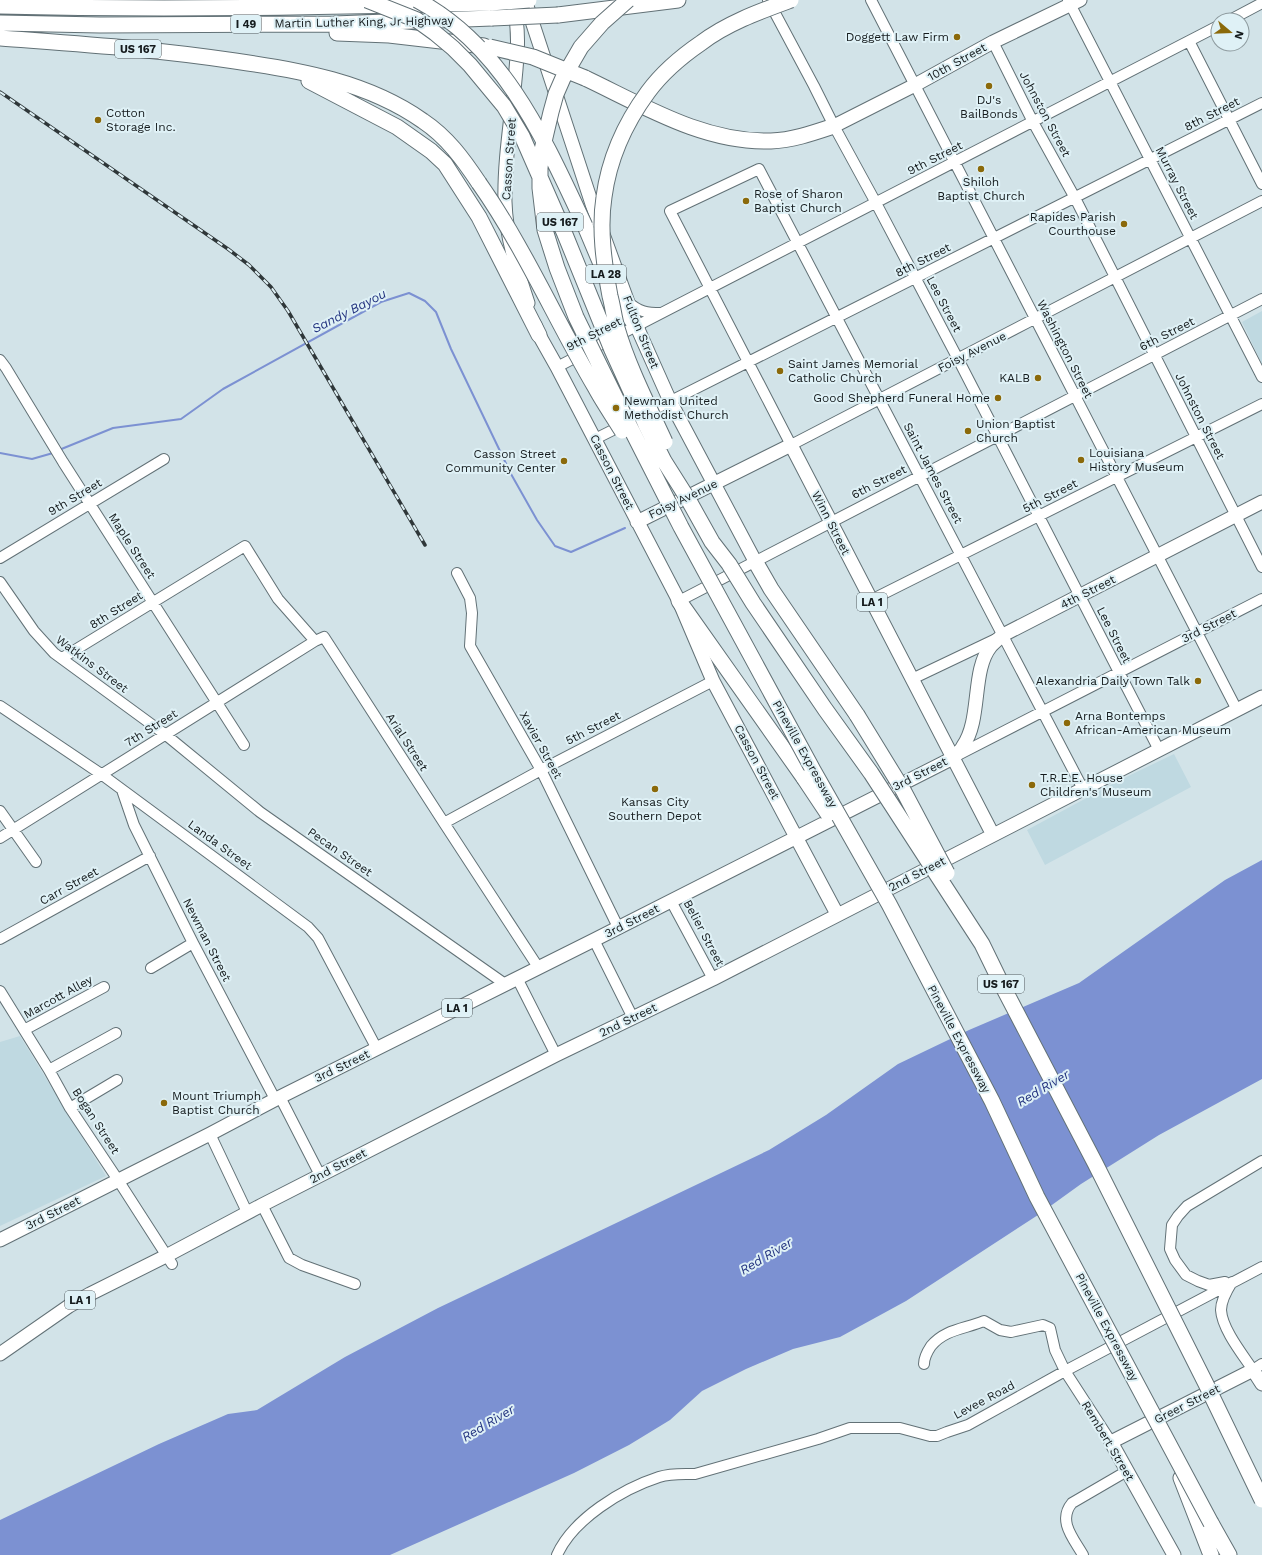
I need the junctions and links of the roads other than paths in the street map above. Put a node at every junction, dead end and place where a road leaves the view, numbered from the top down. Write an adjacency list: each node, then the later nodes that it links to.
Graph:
1 (335, 0): 15 (highway)
2 (368, 0): 69 (highway, US 167, bridge)
3 (417, 0): 49 (highway, bridge)
4 (512, 0): 50 (main road, Casson Street)
5 (525, 0): 44 (main road, Fulton Street)
6 (529, 0): 15 (highway, Martin Luther King, Jr Highway / I 49, bridge)
7 (628, 0): 76 (highway, bridge)
8 (678, 0): 18 (highway, Martin Luther King, Jr Highway / I 49, bridge)
9 (768, 0): 29 (street, Lee Street)
10 (791, 0): 69 (highway, LA 28, bridge)
11 (871, 0): 25 (street, Washington Street)
12 (1073, 2): 22 (main road, 10th Street); 24 (street, Murray Street)
13 (1262, 3): 16 (street)
14 (0, 6): 15 (highway, Martin Luther King, Jr Highway / I 49)
15 (266, 7)
16 (1245, 12)
17 (0, 24): 18 (highway, Martin Luther King, Jr Highway / I 49)
18 (287, 24): 29 (highway, bridge)
19 (1210, 30): 21 (street, 9th Street)
20 (0, 38): 23 (highway, US 167)
21 (1189, 41): 24 (street, 9th Street); 27 (street)
22 (993, 42): 25 (main road, 10th Street); 28 (street, Johnston Street)
23 (275, 66): 50 (highway); 76 (highway, US 167, bridge)
24 (1110, 82): 28 (street, 9th Street); 30 (street, Murray Street)
25 (915, 85): 29 (main road, 10th Street); 31 (street, Washington Street)
26 (1262, 103): 27 (street, 8th Street)
27 (1229, 120): 30 (street, 8th Street); 33 (street)
28 (1034, 122): 31 (street, 9th Street); 34 (street, Johnston Street)
29 (834, 126): 36 (street, Lee Street)
30 (1150, 159): 34 (street, 8th Street); 38 (street, Murray Street)
31 (955, 162): 36 (street, 9th Street); 37 (street, Washington Street)
32 (759, 169): 39 (street, Saint James Street); 42 (street, Winn Street)
33 (1262, 184)
34 (1074, 198): 37 (street, 8th Street); 40 (street, Johnston Street)
35 (1262, 201): 38 (street, Foisy Avenue)
36 (876, 203): 39 (street, 9th Street); 41 (street, Lee Street)
37 (994, 238): 41 (street, 8th Street); 48 (street, Washington Street)
38 (1191, 238): 40 (street, Foisy Avenue); 46 (street, Murray Street)
39 (798, 243): 42 (street, 9th Street); 47 (street, Saint James Street)
40 (1115, 277): 48 (street, Foisy Avenue); 51 (street, Johnston Street)
41 (915, 278): 47 (street, 8th Street); 52 (street, Lee Street)
42 (710, 288): 45 (street, 9th Street); 54 (street, Winn Street)
43 (1262, 299): 46 (street, 6th Street)
44 (628, 302): 45 (street, 9th Street); 49 (main road, Fulton Street)
45 (663, 313): 49 (street, 9th Street)
46 (1230, 316): 51 (street, 6th Street); 56 (street, Murray Street)
47 (837, 318): 54 (street, 8th Street); 58 (street, Saint James Street)
48 (1035, 319): 52 (street, Foisy Avenue); 57 (street, Washington Street)
49 (636, 326): 55 (street, 9th Street); 59 (main road, Fulton Street)
50 (539, 335): 55 (main road, Casson Street)
51 (1154, 355): 57 (street, 6th Street); 62 (street, Johnston Street)
52 (958, 358): 58 (street, Foisy Avenue); 61 (street, Lee Street)
53 (0, 360): 71 (street, Maple Street)
54 (748, 362): 59 (street, 8th Street); 64 (street, Winn Street)
55 (557, 368): 63 (main road, Casson Street)
56 (1262, 377)
57 (1075, 396): 61 (street, 6th Street); 67 (street, Washington Street)
58 (880, 400): 64 (street, Foisy Avenue); 66 (street, Saint James Street)
59 (670, 401): 63 (street, 8th Street); 68 (main road, Fulton Street)
60 (1262, 404): 62 (street, 5th Street)
61 (998, 435): 66 (street, 6th Street); 73 (street, Lee Street)
62 (1196, 437): 67 (street, 5th Street); 72 (street, Johnston Street)
63 (595, 439): 74 (main road, Casson Street)
64 (791, 446): 68 (main road, Foisy Avenue); 75 (main road, Winn Street / LA 1)
65 (164, 459): 71 (street, 9th Street)
66 (920, 476): 75 (street, 6th Street); 77 (street, Saint James Street)
67 (1117, 477): 73 (street, 5th Street); 78 (street, Washington Street)
68 (714, 485): 74 (main road, Foisy Avenue); 80 (main road, Fulton Street)
69 (688, 499): 124 (highway, US 167, bridge)
70 (1262, 502): 72 (main road, 4th Street)
71 (90, 504): 79 (street, 9th Street); 88 (street, Maple Street)
72 (1236, 515): 78 (main road, 4th Street); 81 (street, Johnston Street)
73 (1039, 516): 77 (street, 5th Street); 84 (street, Lee Street)
74 (637, 522): 87 (main road, Casson Street)
75 (831, 522): 80 (street, 6th Street); 86 (main road, Winn Street / LA 1)
76 (681, 527): 118 (highway, Pineville Expressway / US 167, bridge)
77 (961, 555): 86 (street, 5th Street); 90 (street, Saint James Street)
78 (1157, 556): 84 (main road, 4th Street); 89 (street, Washington Street)
79 (0, 558)
80 (755, 561): 87 (street, 6th Street); 124 (highway, bridge)
81 (1262, 567)
82 (457, 573): 105 (street, Xavier Street)
83 (0, 582): 92 (street, Watkins Street)
84 (1079, 596): 90 (main road, 4th Street); 93 (street, Lee Street)
85 (1262, 599): 89 (street, 3rd Street)
86 (871, 600): 94 (main road, Winn Street / LA 1)
87 (679, 601): 95 (main road, Casson Street); 118 (highway, bridge)
88 (153, 603): 91 (street, 8th Street); 92 (street, 8th Street); 97 (street, Maple Street)
89 (1197, 632): 93 (street, 3rd Street); 99 (street, Washington Street)
90 (1003, 635): 94 (street, 4th Street); 100 (street, Saint James Street); 104 (main road)
91 (315, 641): 97 (street, 7th Street); 110 (street, Arial Street)
92 (62, 658): 101 (street, Watkins Street)
93 (1119, 672): 100 (street, 3rd Street); 103 (street, Lee Street)
94 (912, 679): 104 (main road, Winn Street / LA 1)
95 (713, 680): 105 (street, 5th Street); 113 (main road, Casson Street)
96 (1262, 697): 99 (main road, 2nd Street)
97 (216, 702): 101 (street, 7th Street); 102 (street, Maple Street)
98 (0, 706): 106 (street, Landa Street)
99 (1237, 710): 103 (main road, 2nd Street)
100 (1043, 711): 104 (street, 3rd Street); 107 (street, Saint James Street)
101 (166, 735): 106 (street, 7th Street); 129 (street, Pecan Street)
102 (244, 745)
103 (1159, 750): 107 (main road, 2nd Street)
104 (953, 758): 112 (main road, Winn Street / LA 1); 113 (main road, 3rd Street)
105 (541, 770): 110 (street, 5th Street); 120 (street, Xavier Street)
106 (101, 774): 108 (street, Landa Street); 111 (street, 7th Street)
107 (1083, 789): 112 (main road, 2nd Street)
108 (122, 790): 115 (street, Newman Street); 135 (street, Landa Street)
109 (0, 811): 111 (street)
110 (444, 824): 125 (street, Arial Street)
111 (13, 830): 114 (street, 7th Street); 116 (street)
112 (993, 835): 119 (main road, 2nd Street / LA 1)
113 (797, 836): 117 (main road, 3rd Street / LA 1); 119 (main road, Casson Street)
114 (0, 838)
115 (150, 856): 121 (street, Carr Street); 123 (street, Newman Street)
116 (36, 862)
117 (671, 901): 120 (main road, 3rd Street / LA 1); 128 (street, Belier Street)
118 (889, 904): 160 (highway, Pineville Expressway / US 167, bridge)
119 (837, 914): 128 (main road, 2nd Street / LA 1)
120 (618, 927): 122 (main road, 3rd Street / LA 1)
121 (0, 939)
122 (594, 940): 125 (main road, 3rd Street / LA 1); 132 (street)
123 (193, 943): 126 (street); 139 (street, Newman Street)
124 (982, 944): 159 (highway, US 167, bridge)
125 (538, 967): 127 (main road, 3rd Street / LA 1)
126 (151, 968)
127 (517, 978): 129 (main road, 3rd Street / LA 1); 136 (street)
128 (713, 979): 132 (main road, 2nd Street / LA 1)
129 (505, 984): 135 (main road, 3rd Street / LA 1)
130 (104, 987): 133 (street, Marcott Alley)
131 (0, 991): 133 (street, Bogan Street)
132 (633, 1018): 136 (main road, 2nd Street / LA 1)
133 (24, 1030): 137 (street, Bogan Street)
134 (116, 1033): 137 (street)
135 (377, 1049): 139 (main road, 3rd Street / LA 1)
136 (556, 1054): 143 (main road, 2nd Street / LA 1)
137 (49, 1070): 140 (street, Bogan Street)
138 (117, 1080): 140 (street)
139 (278, 1098): 141 (main road, 3rd Street / LA 1); 143 (street, Newman Street)
140 (70, 1108): 144 (street, Bogan Street)
141 (210, 1134): 144 (main road, 3rd Street / LA 1); 146 (street)
142 (1262, 1161): 150 (street)
143 (320, 1175): 145 (main road, 2nd Street / LA 1)
144 (118, 1180): 147 (main road, 3rd Street / LA 1); 148 (street, Bogan Street)
145 (262, 1205): 146 (main road, 2nd Street / LA 1); 151 (street)
146 (247, 1212): 148 (main road, 2nd Street / LA 1)
147 (0, 1240)
148 (169, 1260): 152 (main road, 2nd Street / LA 1)
149 (1262, 1267): 150 (street, Levee Road)
150 (1233, 1281): 154 (street); 155 (street, Levee Road)
151 (355, 1284)
152 (0, 1354)
153 (924, 1364): 155 (street, Rembert Street)
154 (1258, 1367): 156 (main road); 157 (main road, Greer Street)
155 (1064, 1371): 157 (street, Rembert Street); 161 (street, Levee Road)
156 (1262, 1384)
157 (1111, 1442): 158 (main road, Rembert Street)
158 (1127, 1471): 162 (street); 163 (main road, Rembert Street)
159 (1262, 1500)
160 (1207, 1528): 164 (highway); 165 (highway, Pineville Expressway / US 167)
161 (557, 1555)
162 (1083, 1555)
163 (1174, 1555)
164 (1211, 1555)
165 (1229, 1555)

